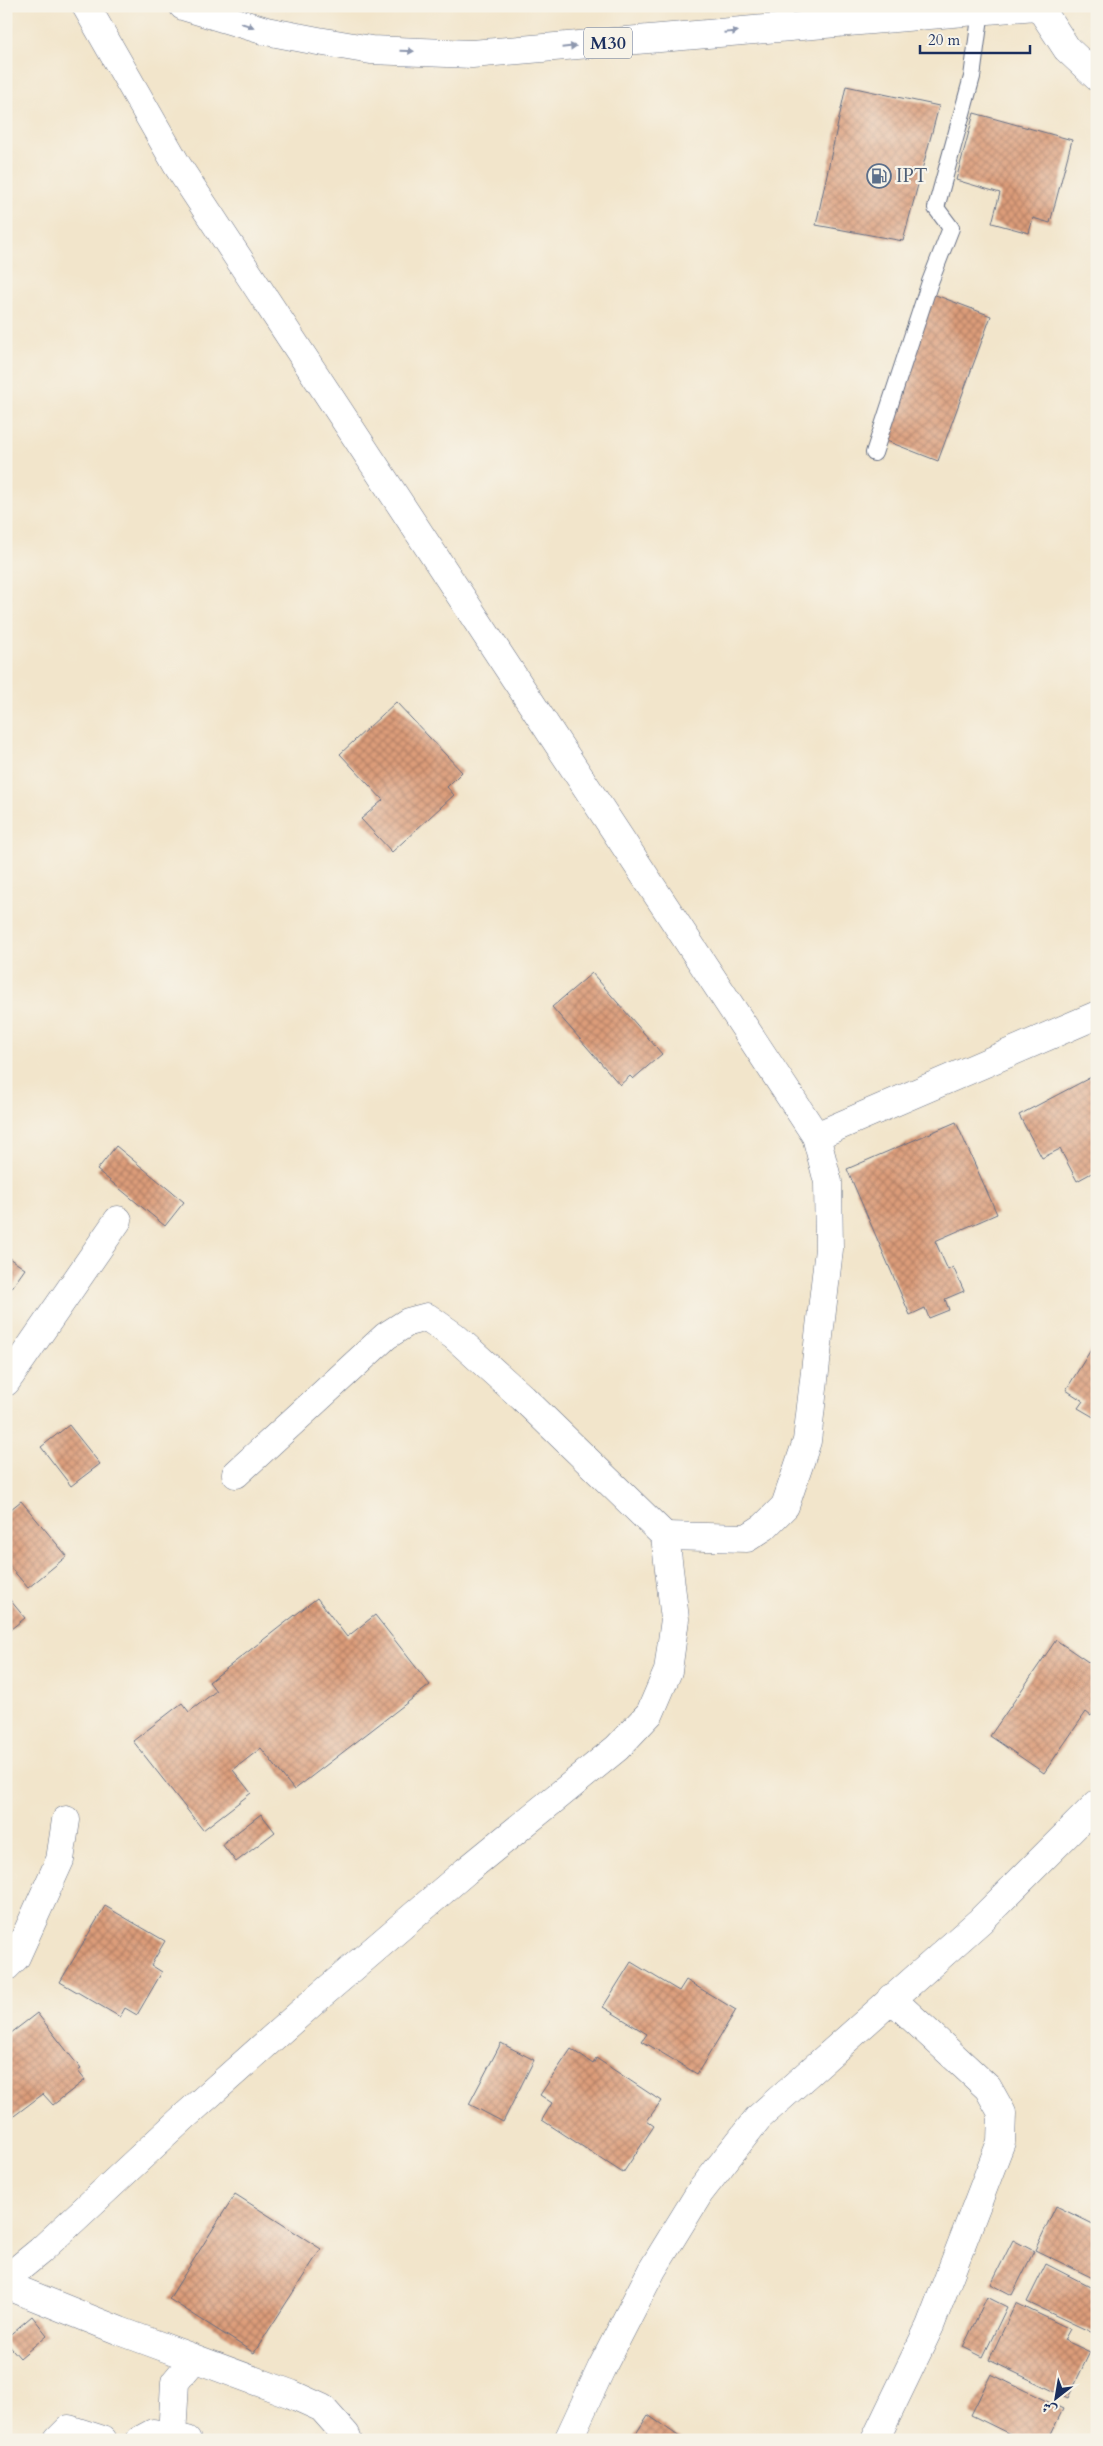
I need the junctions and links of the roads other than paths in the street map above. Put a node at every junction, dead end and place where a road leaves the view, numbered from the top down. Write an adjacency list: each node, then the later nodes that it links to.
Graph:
1 (86, 6): 8 (main road)
2 (183, 6): 4 (main road, M30, one-way to 4)
3 (1038, 6): 4 (main road, M30); 5 (main road)
4 (981, 10): 6 (lane)
5 (1097, 77)
6 (874, 453)
7 (1097, 1015): 8 (main road)
8 (816, 1136): 12 (main road)
9 (118, 1220): 10 (main road)
10 (6, 1382)
11 (236, 1474): 12 (main road)
12 (665, 1536): 17 (main road)
13 (1097, 1804): 16 (main road)
14 (66, 1820): 15 (main road)
15 (6, 1967)
16 (891, 1998): 25 (main road); 26 (main road)
17 (6, 2279)
18 (6, 2284): 19 (main road)
19 (194, 2358): 20 (main road); 24 (main road)
20 (179, 2438): 23 (main road)
21 (58, 2440): 22 (main road)
22 (103, 2440)
23 (140, 2440)
24 (348, 2440)
25 (568, 2440)
26 (875, 2440)

